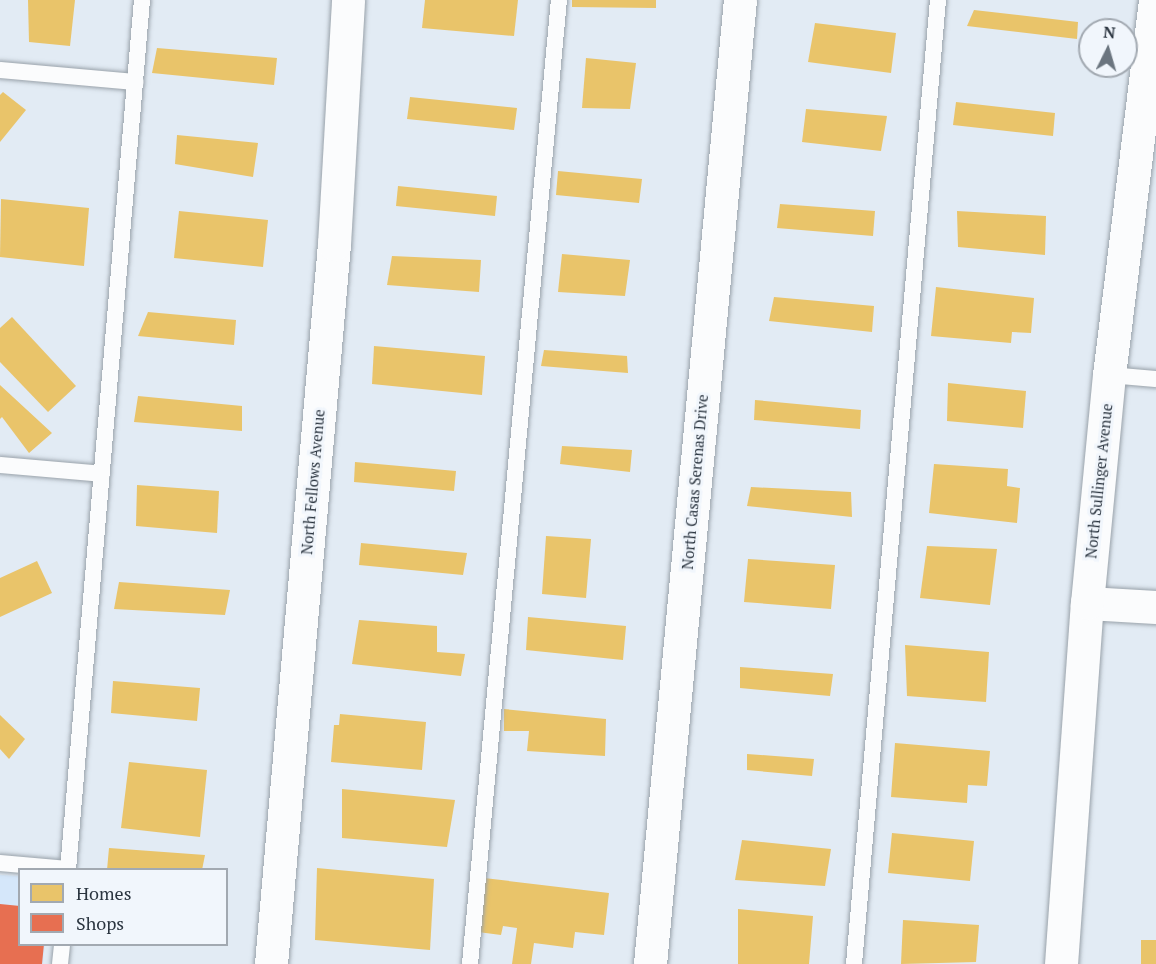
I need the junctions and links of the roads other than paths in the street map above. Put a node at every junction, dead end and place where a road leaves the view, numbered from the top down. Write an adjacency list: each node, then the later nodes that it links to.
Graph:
1 (142, 0): 8 (lane)
2 (348, 0): 21 (street, North Fellows Avenue)
3 (559, 0): 22 (lane)
4 (740, 0): 23 (street, North Casas Serenas Drive)
5 (938, 0): 24 (lane)
6 (1155, 0): 9 (street, North Sullinger Avenue)
7 (0, 70): 8 (lane)
8 (135, 82): 13 (lane)
9 (1146, 148): 10 (street, North Sullinger Avenue)
10 (1109, 375): 11 (lane); 14 (street, North Sullinger Avenue)
11 (1156, 379)
12 (0, 465): 13 (lane)
13 (102, 474): 18 (lane)
14 (1087, 603): 15 (street); 25 (street, North Sullinger Avenue)
15 (1156, 607)
16 (0, 863): 17 (lane)
17 (57, 868)
18 (68, 868)
19 (62, 946): 20 (lane)
20 (60, 964)
21 (271, 964)
22 (470, 964)
23 (650, 964)
24 (854, 964)
25 (1061, 964)

